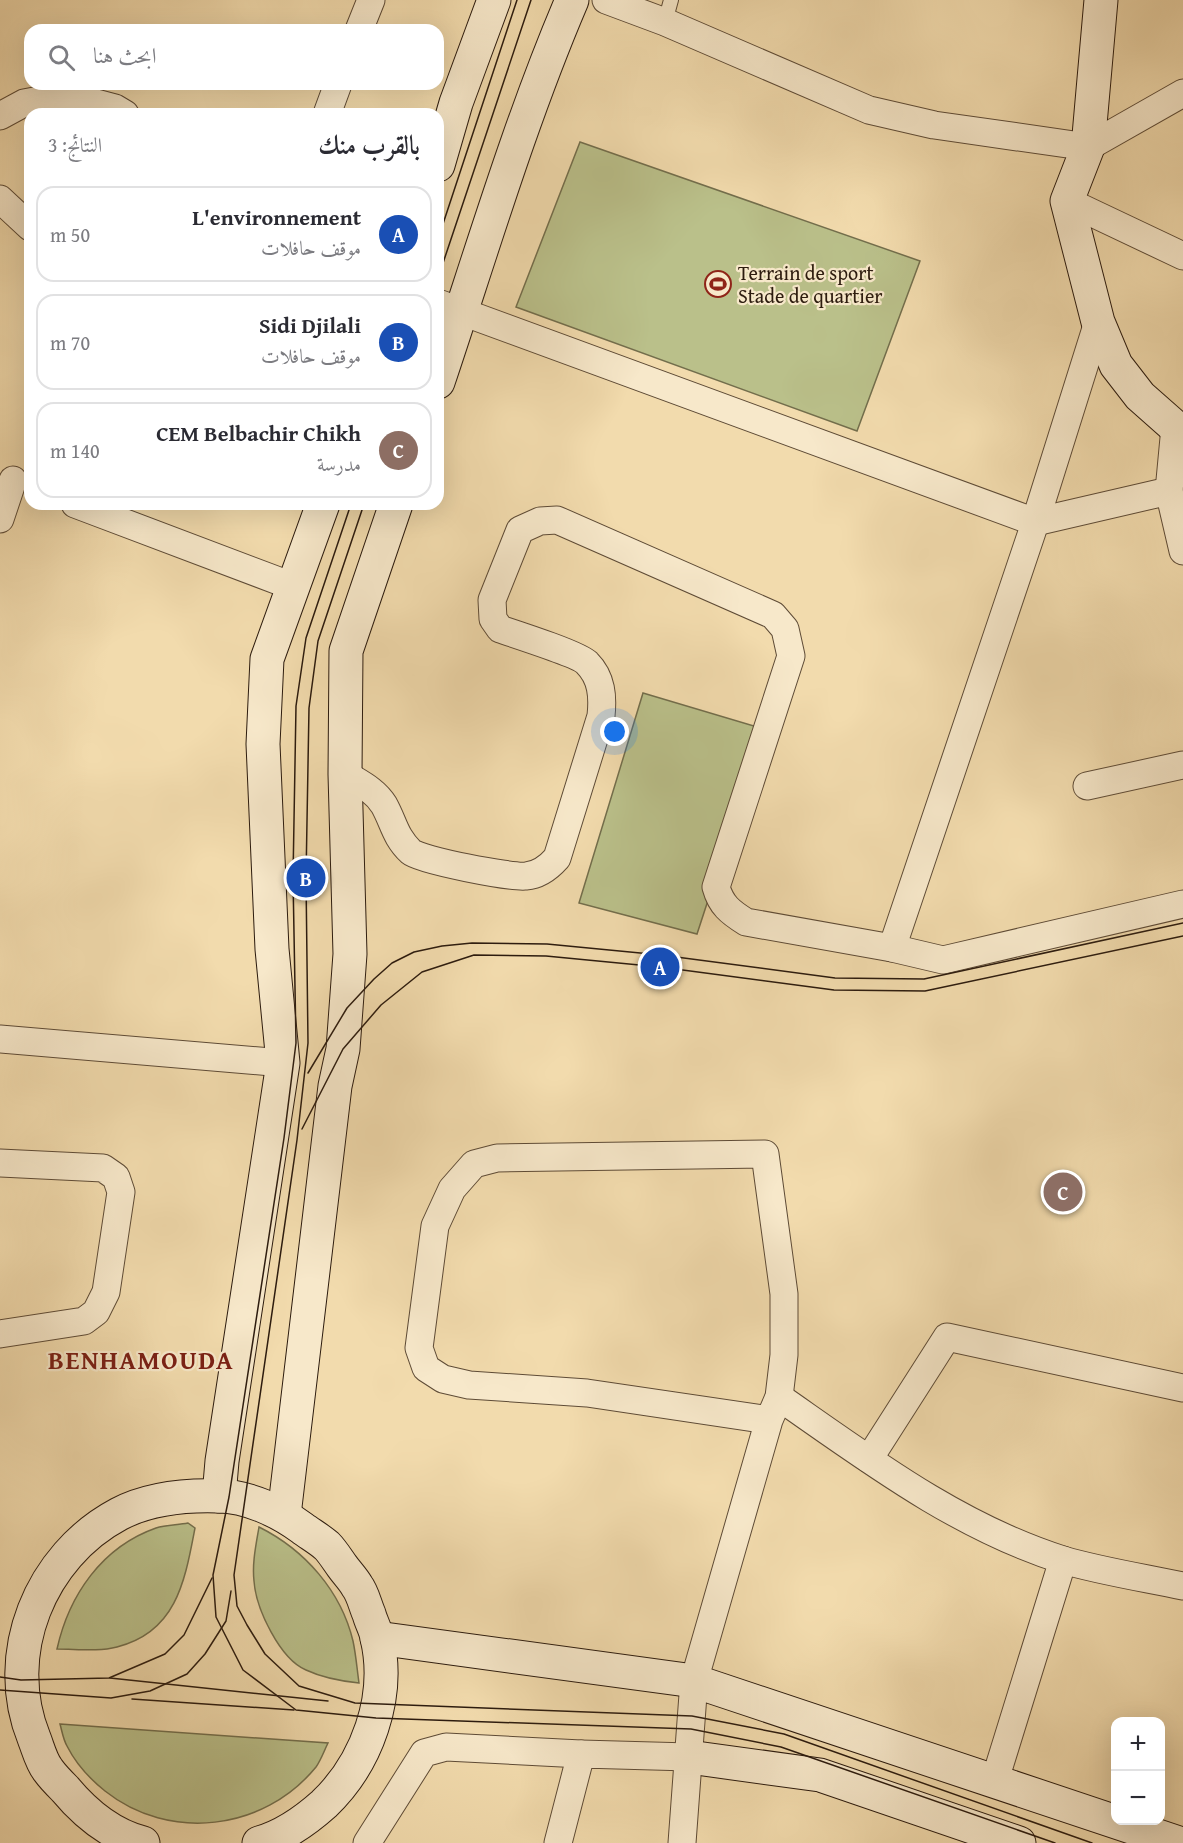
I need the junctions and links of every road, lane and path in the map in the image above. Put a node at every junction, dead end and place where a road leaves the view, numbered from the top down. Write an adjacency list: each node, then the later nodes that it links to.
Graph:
1 (371, 0): 7 (street)
2 (494, 0): 13 (main road)
3 (572, 0): 19 (main road)
4 (606, 0): 6 (street)
5 (1101, 0): 14 (main road)
6 (668, 11): 14 (street)
7 (362, 24)
8 (336, 90): 11 (street)
9 (1183, 93): 14 (street)
10 (115, 108): 12 (street)
11 (329, 108)
12 (0, 116)
13 (444, 144)
14 (1088, 147): 16 (main road)
15 (0, 199): 17 (street)
16 (1067, 201): 18 (street); 20 (main road)
17 (24, 221)
18 (1183, 256)
19 (450, 308): 21 (main road); 29 (street)
20 (1098, 322): 22 (main road); 29 (street)
21 (444, 345)
22 (1179, 429): 24 (street)
23 (14, 481): 28 (street)
24 (1169, 490): 29 (street); 30 (street)
25 (91, 510): 31 (street)
26 (321, 510): 31 (main road)
27 (394, 510): 33 (main road)
28 (0, 519)
29 (1035, 522): 36 (street)
30 (1183, 550)
31 (292, 586): 38 (main road)
32 (1183, 765): 34 (street)
33 (345, 774): 36 (street); 45 (main road)
34 (1087, 786)
35 (1183, 904): 36 (street)
36 (892, 948)
37 (0, 1039): 38 (street)
38 (283, 1063): 44 (main road)
39 (0, 1163): 40 (street)
40 (0, 1334)
41 (1183, 1388): 43 (street)
42 (774, 1408): 42 (street); 43 (street); 50 (street)
43 (868, 1459): 46 (street)
44 (219, 1496): 45 (main road); 48 (main road)
45 (284, 1515): 49 (main road)
46 (1063, 1560): 47 (street); 54 (street)
47 (1183, 1586)
48 (13, 1628): 51 (main road)
49 (377, 1638): 50 (main road); 56 (main road)
50 (694, 1681): 53 (street); 54 (main road)
51 (13, 1717): 55 (main road)
52 (581, 1754): 53 (street); 57 (street); 58 (street)
53 (689, 1757): 59 (street); 60 (main road)
54 (994, 1783): 61 (main road)
55 (143, 1843)
56 (259, 1843)
57 (367, 1843)
58 (558, 1843)
59 (682, 1843)
60 (1018, 1843)
61 (1179, 1843)

